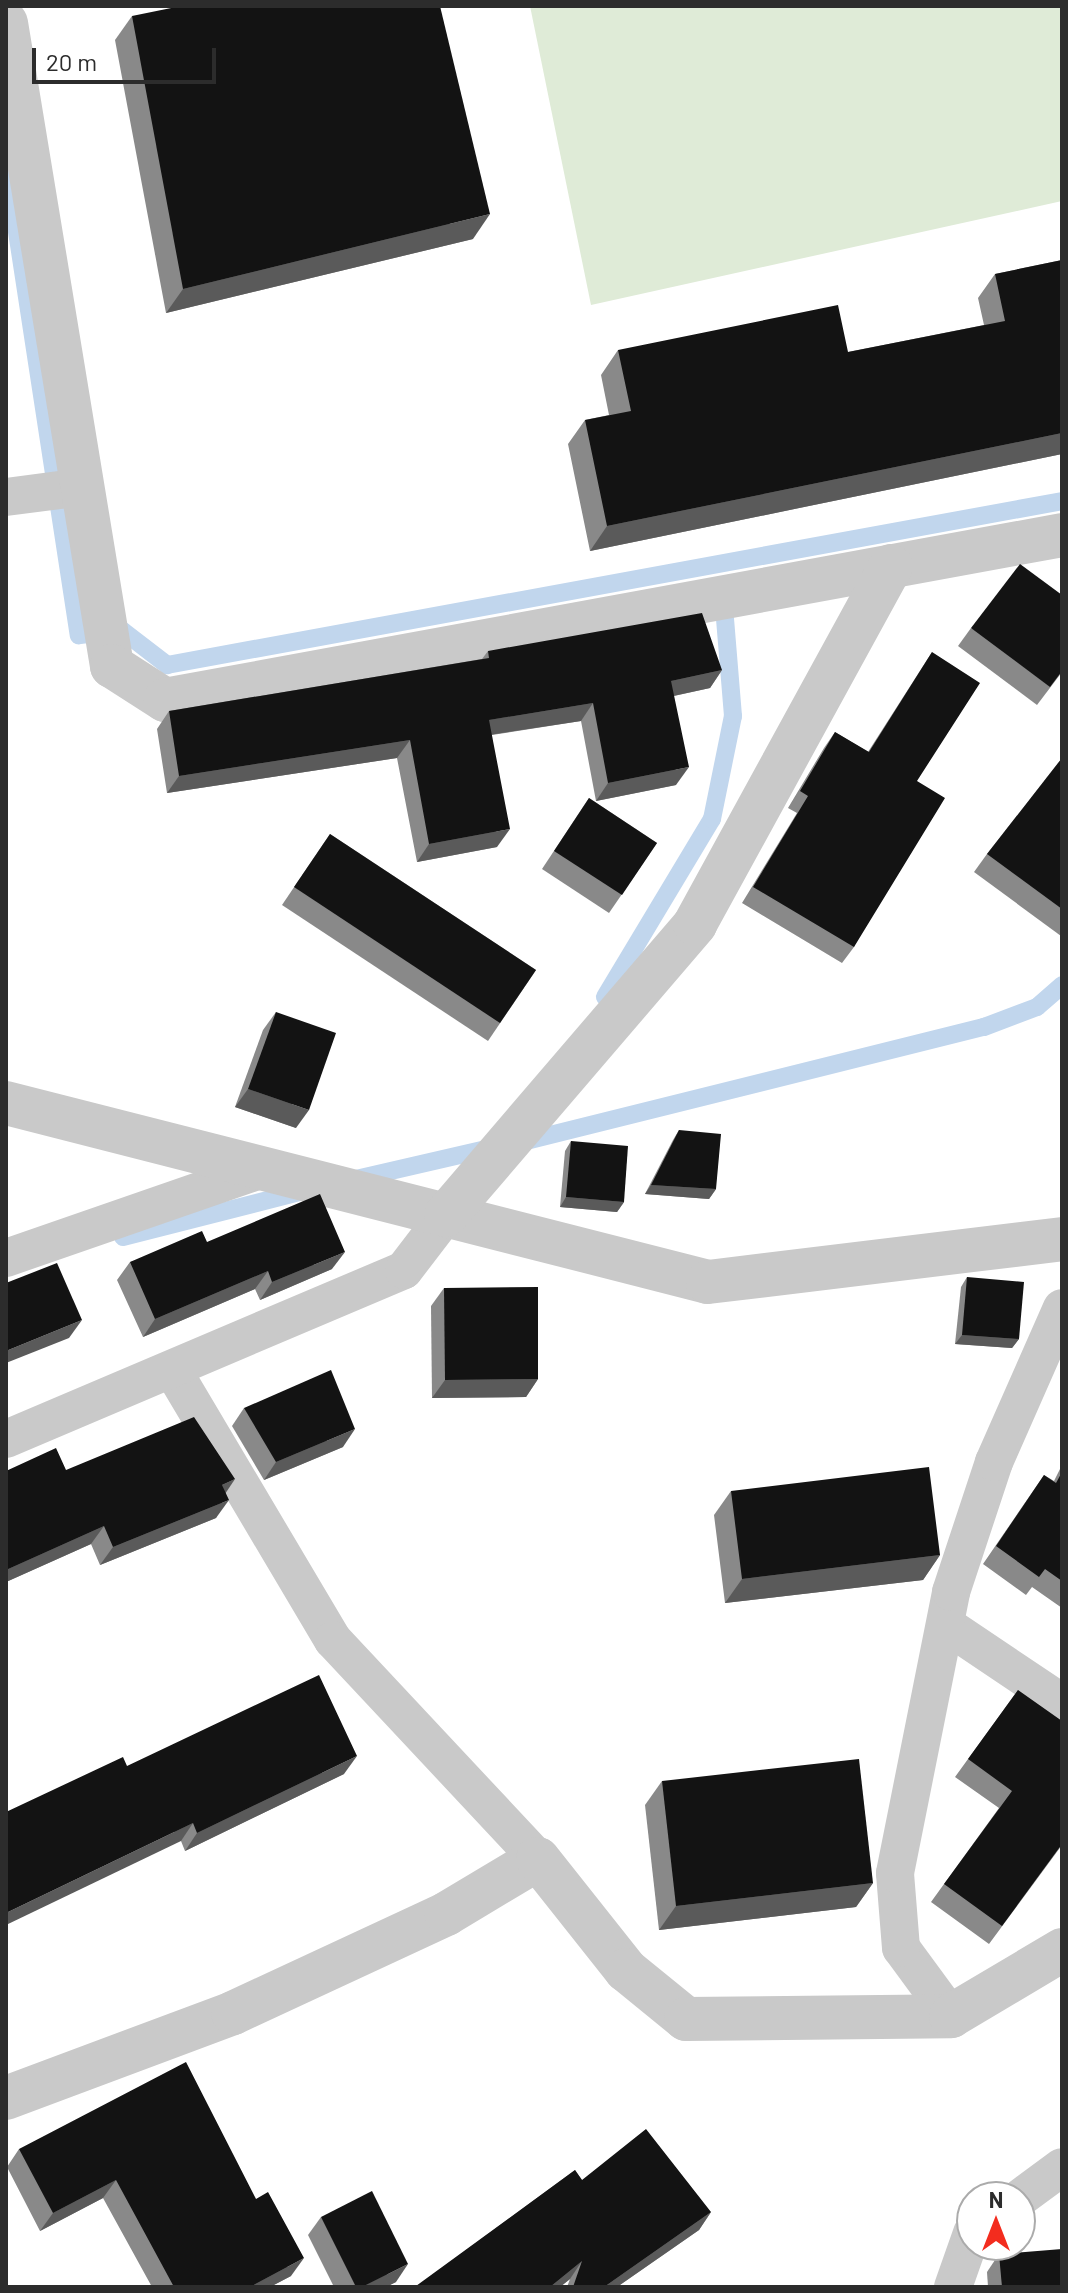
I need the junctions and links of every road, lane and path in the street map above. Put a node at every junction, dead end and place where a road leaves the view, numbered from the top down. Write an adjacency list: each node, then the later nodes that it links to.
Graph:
1 (6, 23): 2 (street)
2 (11, 86): 3 (street)
3 (83, 487): 4 (lane); 6 (street)
4 (6, 497)
5 (1062, 535): 6 (street)
6 (891, 566): 9 (street)
7 (6, 1103): 8 (street)
8 (266, 1168): 9 (street); 11 (lane)
9 (446, 1215): 10 (street); 13 (lane)
10 (1062, 1239)
11 (6, 1258)
12 (1062, 1308): 15 (lane)
13 (175, 1374): 14 (lane); 17 (lane)
14 (6, 1439)
15 (949, 1627): 16 (lane); 19 (lane)
16 (1062, 1703)
17 (538, 1859): 19 (street); 20 (street)
18 (1062, 1950): 19 (street)
19 (951, 2016)
20 (6, 2098)
21 (1062, 2167): 22 (lane)
22 (1036, 2186)
23 (962, 2261): 24 (lane)
24 (953, 2287)

